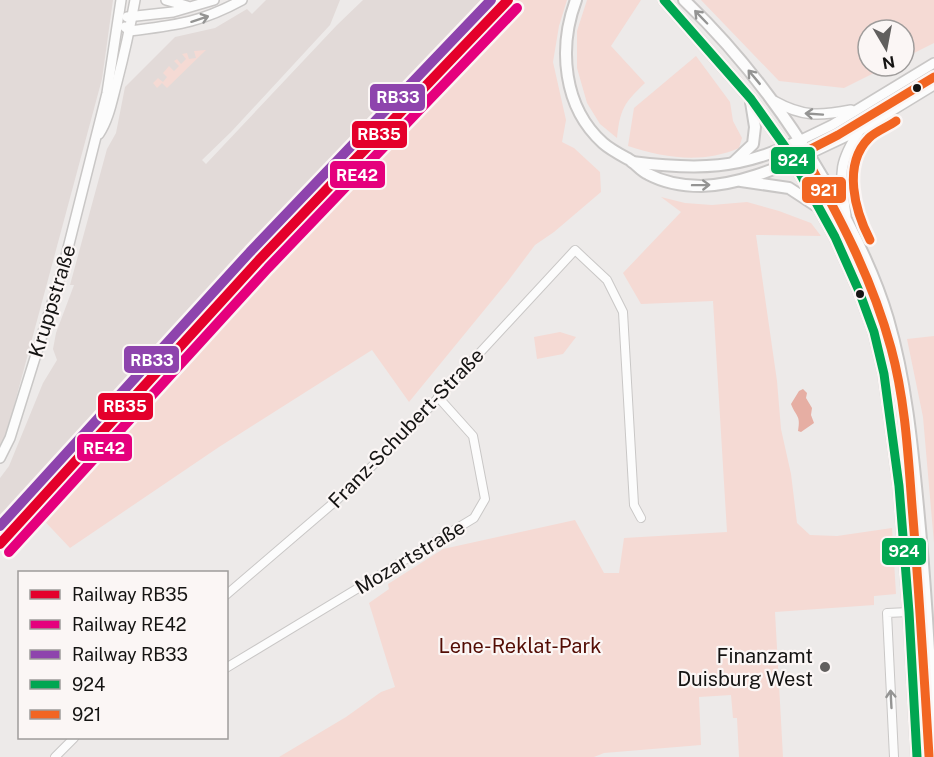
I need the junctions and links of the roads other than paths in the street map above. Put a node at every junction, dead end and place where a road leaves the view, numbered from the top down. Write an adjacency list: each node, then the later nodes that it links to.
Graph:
1 (121, 0): 11 (street, Kruppstraße)
2 (135, 0): 10 (street, Kruppstraße)
3 (166, 0): 9 (street)
4 (214, 0): 9 (street)
5 (242, 0): 12 (street, one-way to 5)
6 (576, 0): 23 (main road)
7 (664, 0): 15 (main road)
8 (684, 0): 16 (main road, one-way to 8)
9 (192, 8): 10 (street)
10 (132, 15): 11 (street); 12 (street, Kruppstraße)
11 (119, 21): 12 (street); 20 (street, Kruppstraße)
12 (130, 31): 20 (street, Kruppstraße)
13 (934, 63): 17 (street)
14 (934, 85): 18 (street)
15 (751, 99): 21 (main road); 25 (main road)
16 (774, 101): 17 (street, one-way to 16); 19 (main road)
17 (857, 110): 19 (street)
18 (861, 129): 22 (street); 28 (street)
19 (801, 140): 21 (main road); 22 (main road)
20 (95, 141): 30 (street, Kruppstraße)
21 (786, 148): 24 (main road); 25 (main road)
22 (810, 154): 24 (main road); 28 (main road)
23 (632, 161): 25 (main road); 26 (main road, one-way to 26)
24 (793, 161): 26 (main road); 27 (main road)
25 (730, 165)
26 (737, 181): 27 (main road)
27 (818, 207): 33 (main road)
28 (847, 218): 39 (main road)
29 (438, 397): 31 (street, Franz-Schubert-Straße); 32 (street, Franz-Schubert-Straße); 34 (street, Mozartstraße)
30 (0, 458)
31 (641, 518)
32 (228, 593)
33 (909, 612): 37 (street, one-way to 33); 38 (main road)
34 (228, 667)
35 (73, 739): 36 (street)
36 (55, 757)
37 (894, 757)
38 (916, 757)
39 (933, 757)

